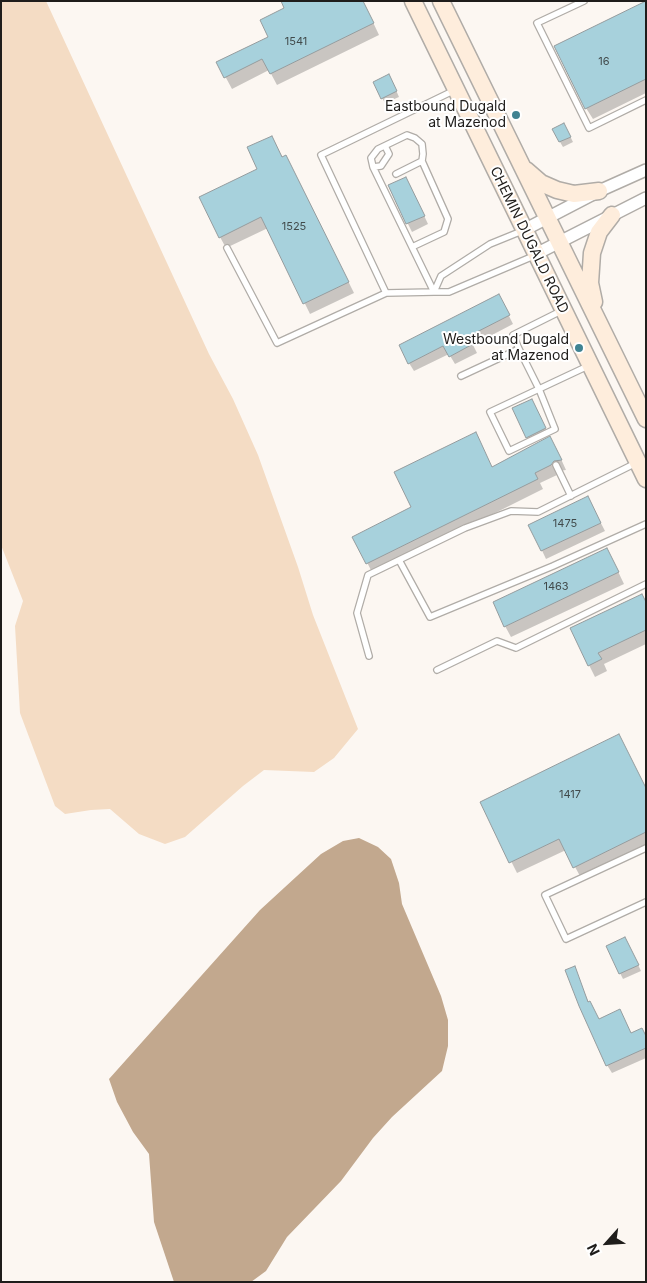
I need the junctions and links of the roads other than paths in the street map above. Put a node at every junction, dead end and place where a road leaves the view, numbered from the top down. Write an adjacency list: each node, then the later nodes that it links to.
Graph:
1 (413, 1): 4 (main road, CHEMIN DUGALD ROAD)
2 (441, 1): 9 (main road, CHEMIN DUGALD ROAD)
3 (584, 1): 5 (lane)
4 (456, 89): 16 (main road, CHEMIN DUGALD ROAD); 21 (lane)
5 (646, 100)
6 (385, 146): 7 (lane); 8 (lane); 8 (lane)
7 (422, 161): 11 (lane); 18 (lane)
8 (373, 167): 18 (lane)
9 (522, 167): 12 (main road); 15 (main road, CHEMIN DUGALD ROAD)
10 (646, 170): 12 (street)
11 (396, 174)
12 (600, 191): 15 (street)
13 (646, 198): 14 (street)
14 (612, 215): 17 (street); 24 (main road)
15 (547, 217): 16 (street); 17 (main road, CHEMIN DUGALD ROAD)
16 (524, 230): 20 (main road, CHEMIN DUGALD ROAD); 22 (lane)
17 (559, 241): 20 (street); 24 (main road, CHEMIN DUGALD ROAD)
18 (412, 247): 22 (lane)
19 (227, 248): 21 (lane)
20 (536, 254): 22 (lane); 23 (main road, CHEMIN DUGALD ROAD)
21 (386, 292): 22 (lane)
22 (434, 292)
23 (563, 310): 25 (lane); 26 (main road, CHEMIN DUGALD ROAD)
24 (598, 321): 29 (main road, CHEMIN DUGALD ROAD)
25 (519, 349): 27 (lane); 28 (lane)
26 (590, 365): 28 (lane); 30 (main road, CHEMIN DUGALD ROAD)
27 (461, 376)
28 (538, 389): 28 (lane)
29 (646, 419)
30 (637, 462): 32 (main road, CHEMIN DUGALD ROAD); 33 (lane)
31 (556, 466): 33 (lane)
32 (646, 479)
33 (571, 496): 35 (lane)
34 (646, 524): 35 (lane)
35 (399, 560): 37 (lane)
36 (646, 584): 38 (lane)
37 (369, 656)
38 (437, 670)
39 (646, 848): 40 (lane)
40 (646, 902)

